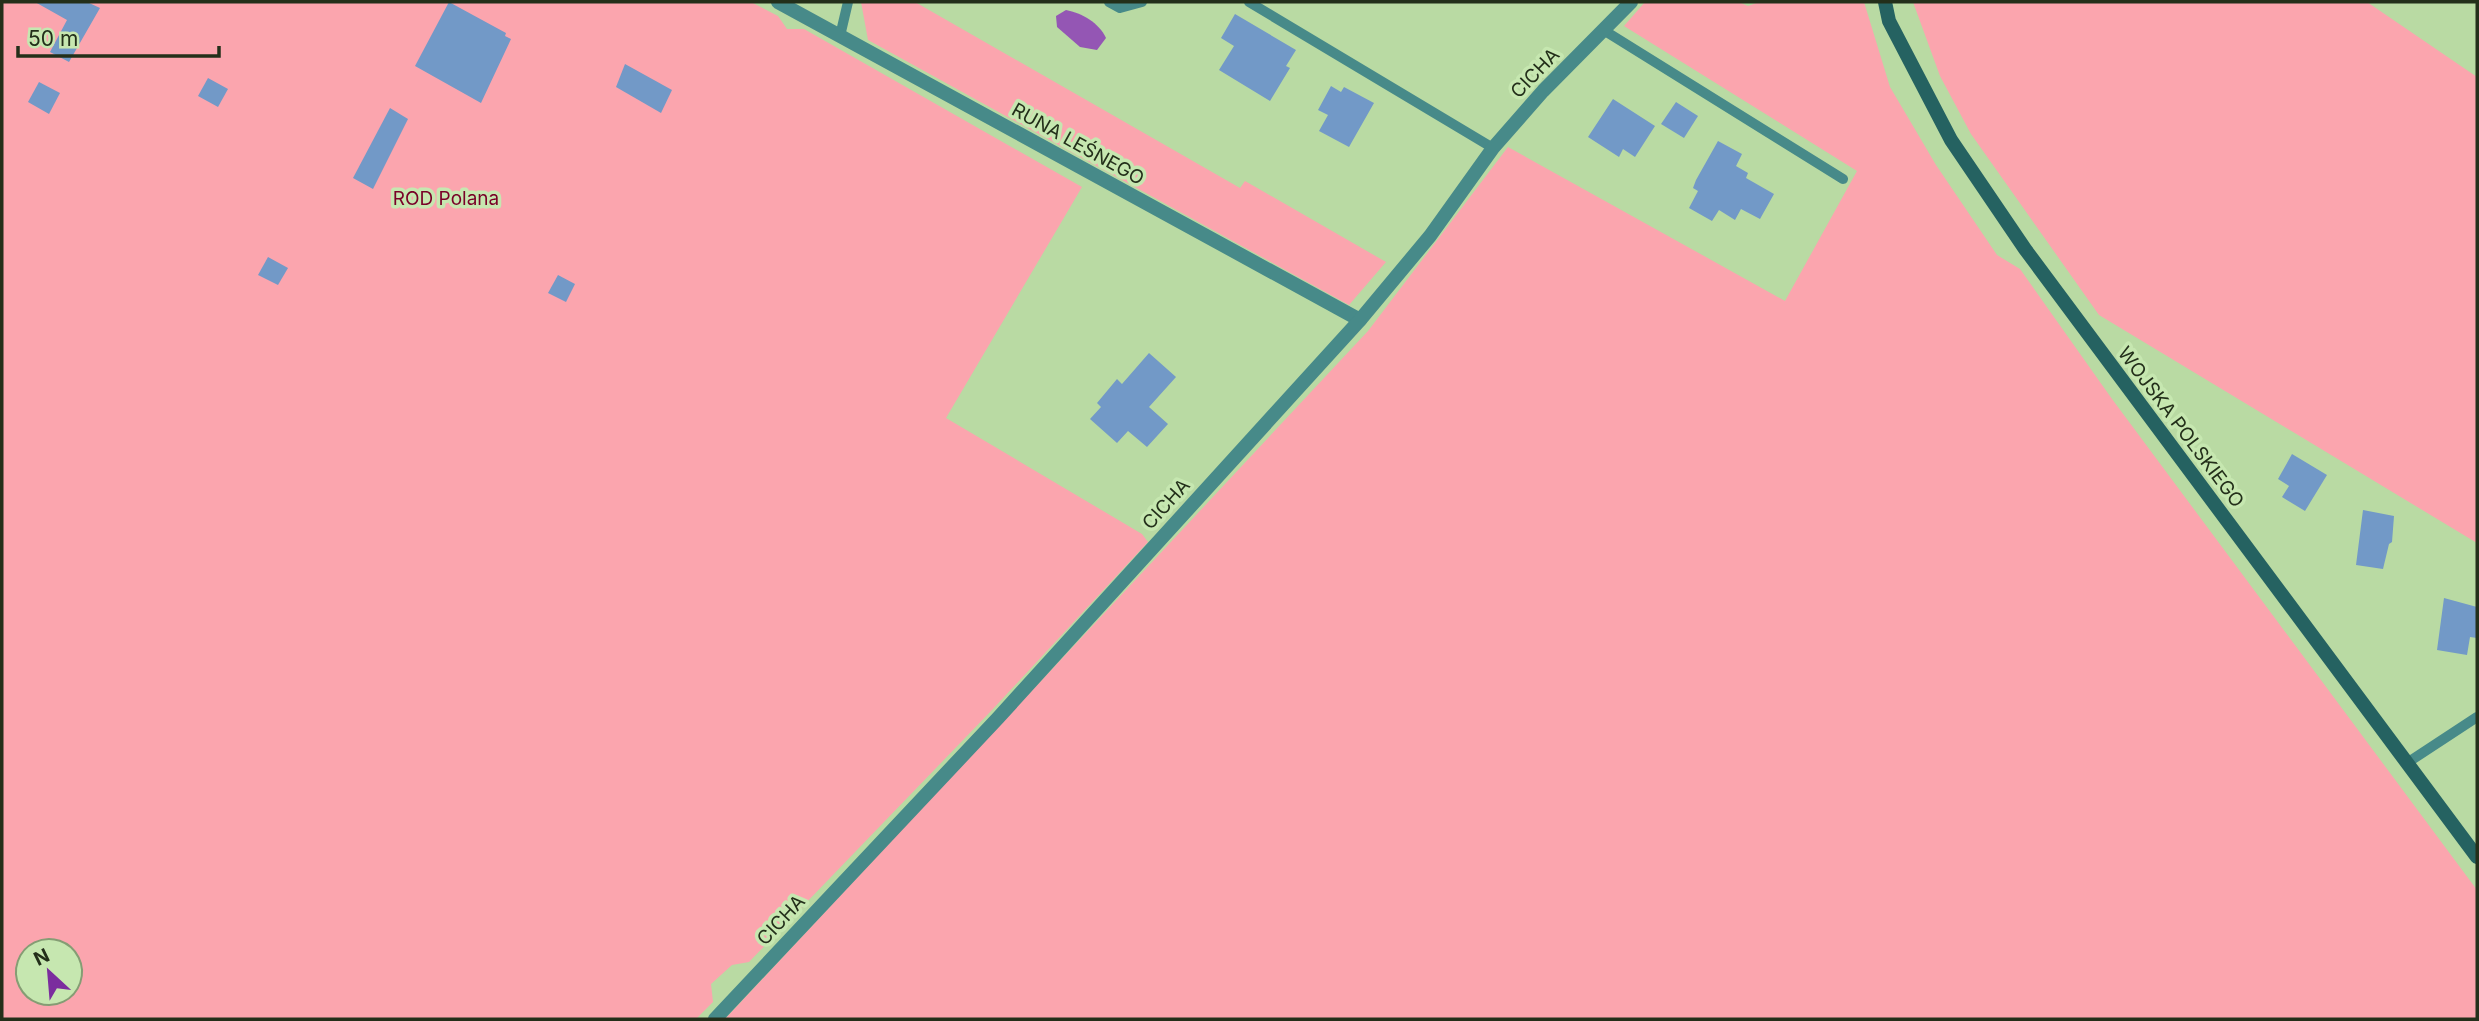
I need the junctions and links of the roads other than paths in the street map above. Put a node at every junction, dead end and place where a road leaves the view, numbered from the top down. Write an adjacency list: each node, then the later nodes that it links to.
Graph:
1 (778, 2): 9 (street, RUNA LEŚNEGO)
2 (848, 2): 9 (lane)
3 (1109, 2): 4 (lane)
4 (1142, 2)
5 (1249, 2): 10 (lane)
6 (1631, 2): 8 (street, CICHA)
7 (1885, 2): 14 (street, WOJSKA POLSKIEGO)
8 (1605, 31): 10 (street, CICHA); 11 (lane)
9 (840, 36): 12 (street, RUNA LEŚNEGO)
10 (1493, 148): 12 (street, CICHA)
11 (1843, 180)
12 (1360, 320): 16 (street, CICHA)
13 (2477, 717): 14 (lane)
14 (2407, 763): 15 (street, WOJSKA POLSKIEGO)
15 (2477, 857)
16 (715, 1019)

